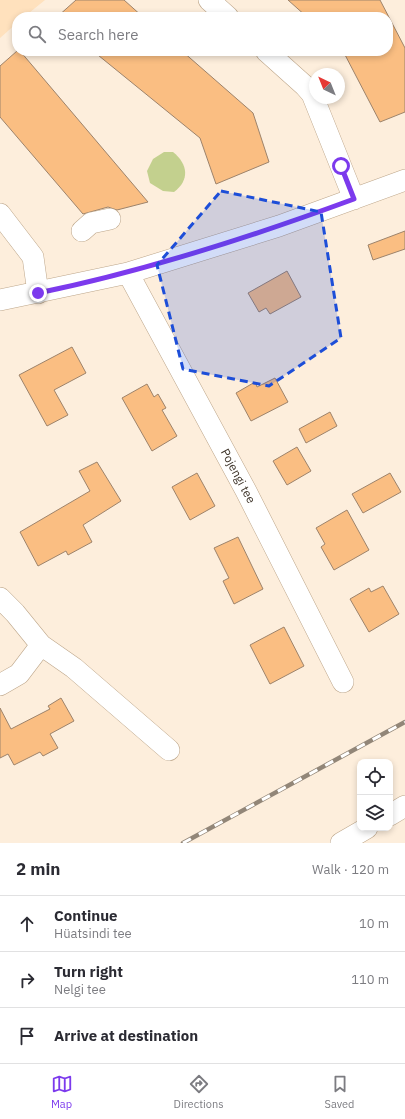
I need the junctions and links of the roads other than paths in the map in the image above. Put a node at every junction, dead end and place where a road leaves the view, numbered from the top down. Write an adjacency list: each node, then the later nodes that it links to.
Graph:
1 (208, 0): 2 (street)
2 (222, 12)
3 (272, 56): 5 (street)
4 (405, 180): 5 (street)
5 (354, 199): 9 (street)
6 (0, 214): 10 (street)
7 (110, 219): 8 (street)
8 (82, 231)
9 (128, 273): 10 (street); 14 (street, Pojengi tee)
10 (38, 293): 11 (street)
11 (0, 300)
12 (0, 598): 13 (street)
13 (41, 645): 15 (street); 16 (street)
14 (344, 682)
15 (0, 685)
16 (169, 750)
17 (405, 806): 18 (street)
18 (393, 812)
19 (362, 831): 20 (street)
20 (341, 843)

